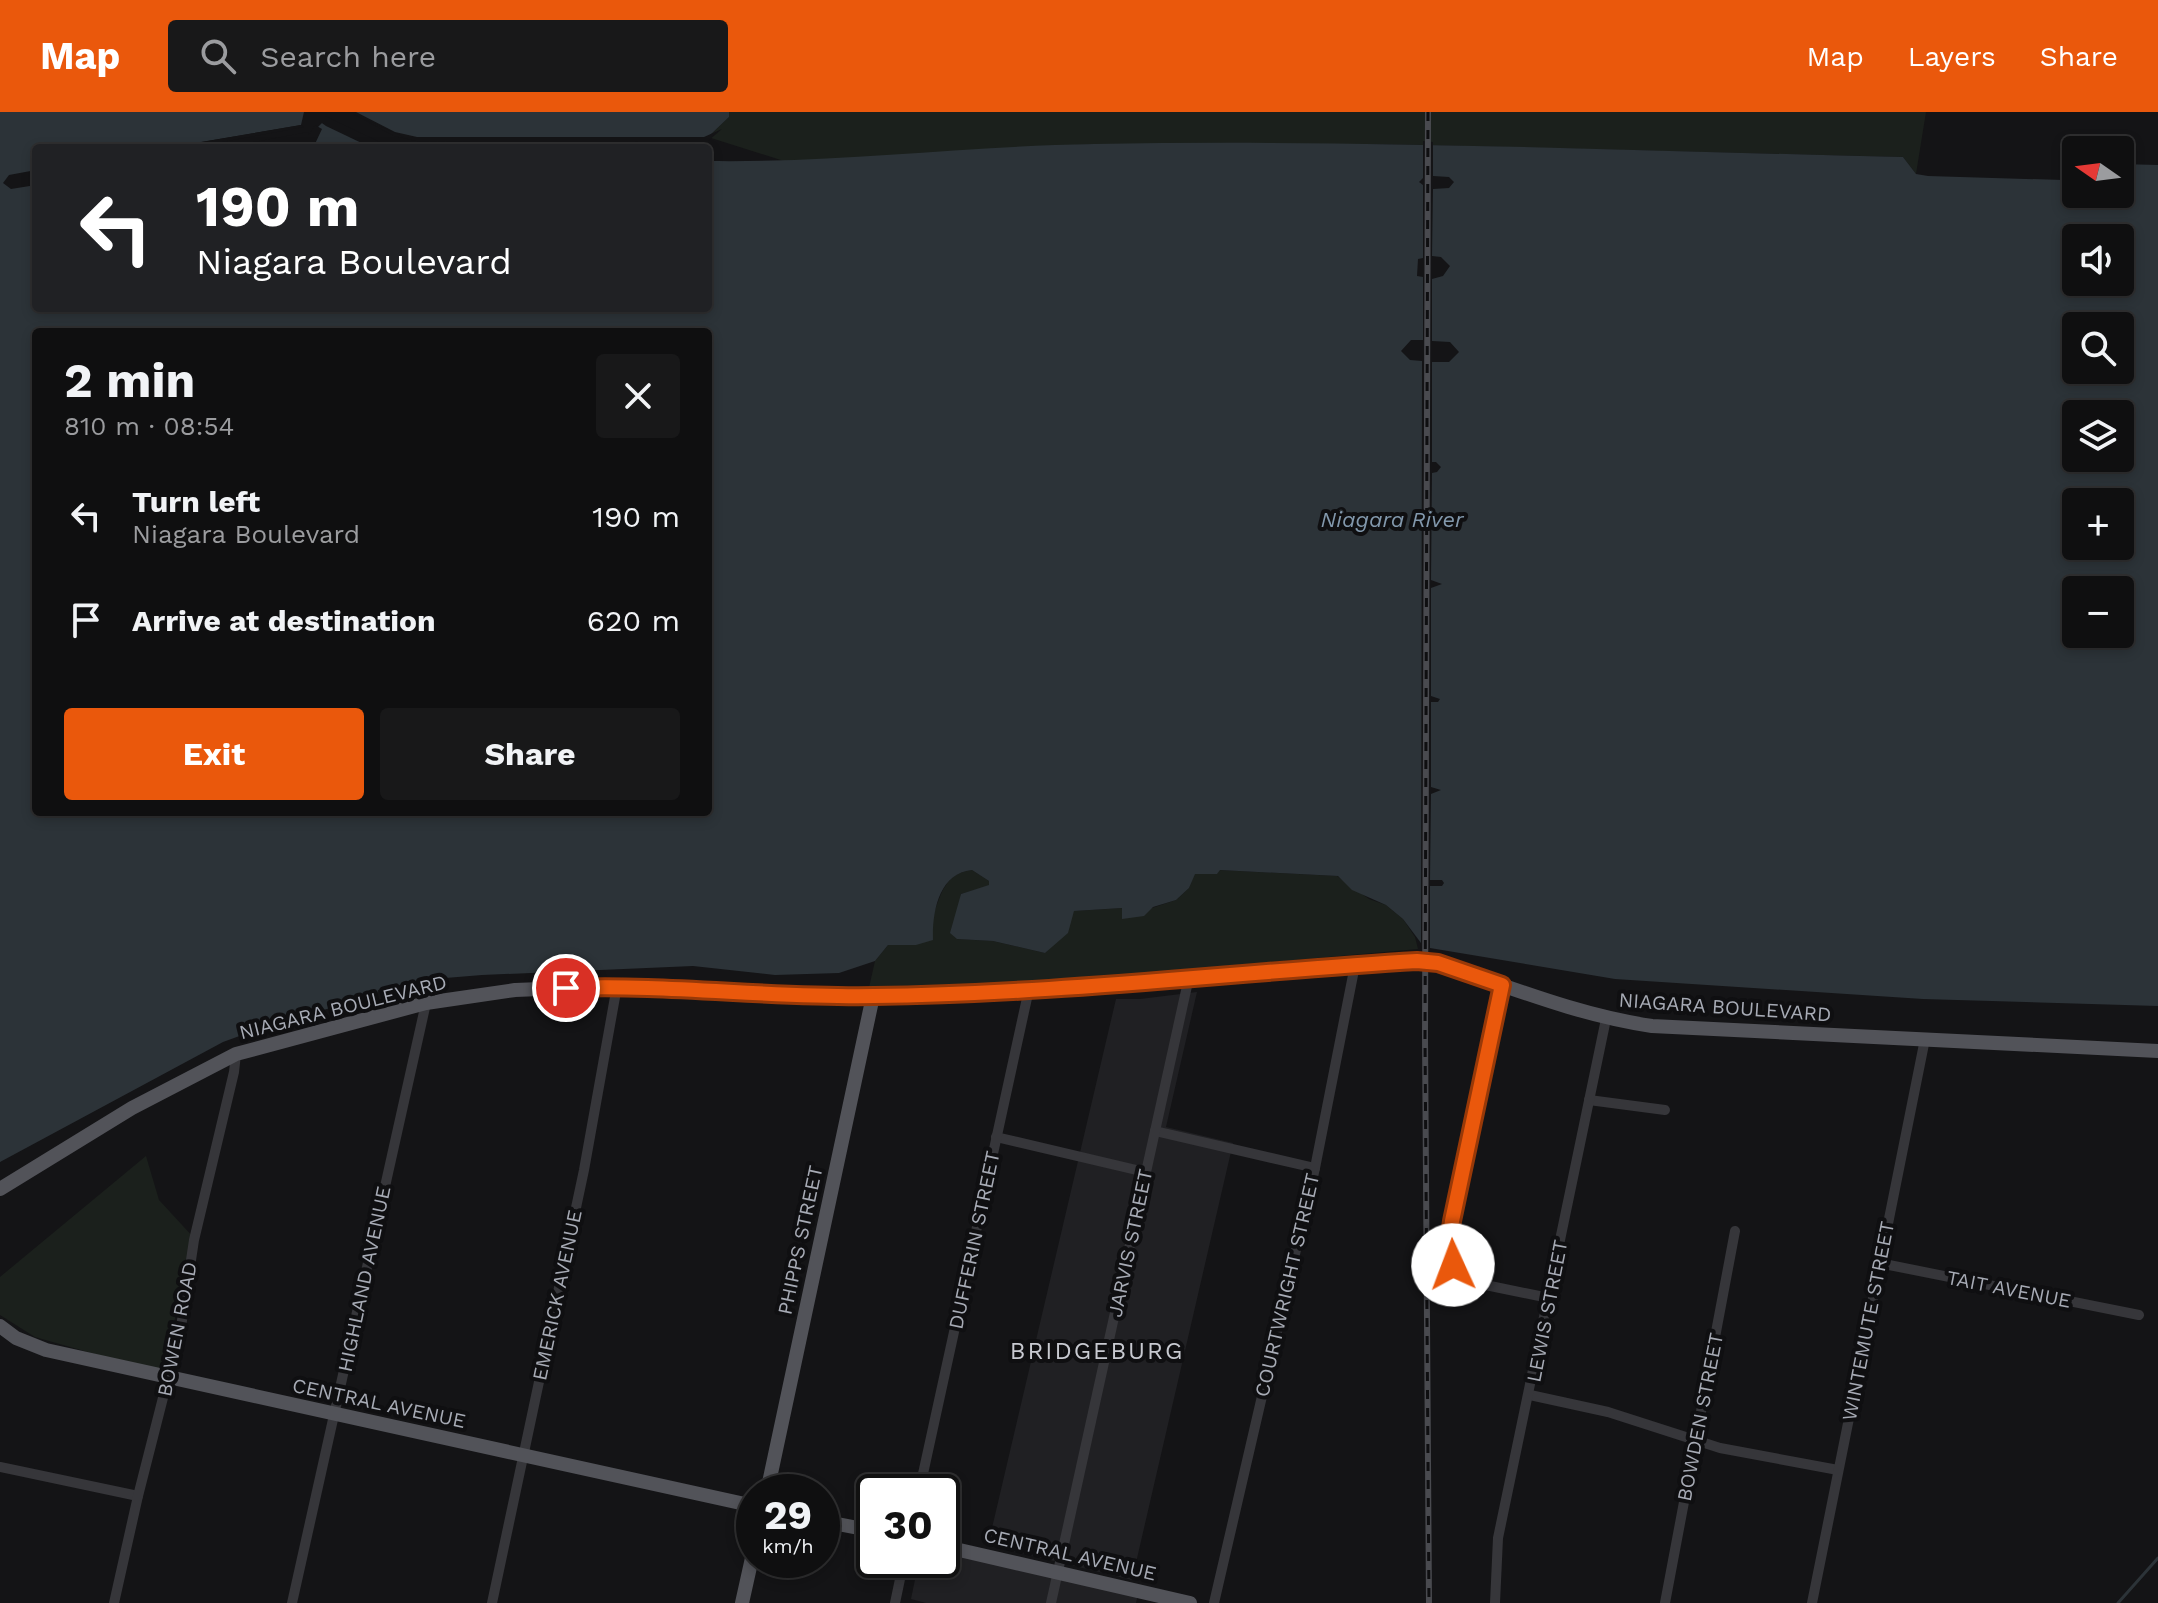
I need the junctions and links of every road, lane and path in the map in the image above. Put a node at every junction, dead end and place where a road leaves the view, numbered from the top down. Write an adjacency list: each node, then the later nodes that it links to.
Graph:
1 (1355, 965): 2 (main road, NIAGARA BOULEVARD); 3 (main road, NIAGARA BOULEVARD); 16 (street, COURTWRIGHT STREET)
2 (1189, 977): 5 (main road, NIAGARA BOULEVARD); 14 (street, JARVIS STREET)
3 (1502, 985): 8 (main road, NIAGARA BOULEVARD); 21 (street)
4 (617, 986): 6 (main road, NIAGARA BOULEVARD); 7 (main road, NIAGARA BOULEVARD); 28 (street, EMERICK AVENUE)
5 (1029, 989): 6 (main road, NIAGARA BOULEVARD); 15 (street, DUFFERIN STREET)
6 (873, 996): 31 (main road, PHIPPS STREET)
7 (426, 1003): 11 (main road, NIAGARA BOULEVARD); 26 (street, HIGHLAND AVENUE)
8 (1606, 1019): 9 (main road, NIAGARA BOULEVARD); 12 (street, LEWIS STREET)
9 (1925, 1039): 10 (main road, NIAGARA BOULEVARD); 20 (street, WINTEMUTE STREET)
10 (2158, 1051)
11 (236, 1054): 18 (main road, NIAGARA BOULEVARD); 24 (street, BOWEN ROAD)
12 (1589, 1100): 13 (street); 21 (street, LEWIS STREET)
13 (1665, 1110)
14 (1155, 1131): 16 (street); 17 (street, JARVIS STREET)
15 (996, 1137): 17 (street); 32 (street, DUFFERIN STREET)
16 (1315, 1168): 46 (street, COURTWRIGHT STREET)
17 (1145, 1172): 36 (street, JARVIS STREET)
18 (0, 1189)
19 (1735, 1231): 27 (street, BOWDEN STREET)
20 (1879, 1263): 22 (street, TAIT AVENUE); 30 (street, WINTEMUTE STREET)
21 (1549, 1298): 25 (street, LEWIS STREET)
22 (2139, 1315)
23 (0, 1326): 24 (main road, CENTRAL AVENUE)
24 (168, 1379): 26 (main road, CENTRAL AVENUE); 33 (street, BOWEN ROAD)
25 (1530, 1395): 27 (street); 47 (street, LEWIS STREET)
26 (335, 1414): 28 (main road, CENTRAL AVENUE); 40 (street, HIGHLAND AVENUE)
27 (1697, 1441): 30 (street); 48 (street, BOWDEN STREET)
28 (522, 1454): 34 (main road, CENTRAL AVENUE); 41 (street, EMERICK AVENUE)
29 (0, 1467): 33 (street)
30 (1838, 1470): 49 (street, WINTEMUTE STREET)
31 (771, 1474)
32 (923, 1474)
33 (138, 1496): 39 (street, BOWEN ROAD)
34 (736, 1502)
35 (960, 1550): 36 (main road, CENTRAL AVENUE)
36 (1058, 1571): 44 (street, JARVIS STREET); 45 (main road, CENTRAL AVENUE)
37 (748, 1578): 42 (main road)
38 (900, 1578): 43 (street)
39 (114, 1603)
40 (292, 1603)
41 (492, 1603)
42 (742, 1603)
43 (895, 1603)
44 (1051, 1603)
45 (1190, 1603)
46 (1214, 1603)
47 (1495, 1603)
48 (1665, 1603)
49 (1812, 1603)

